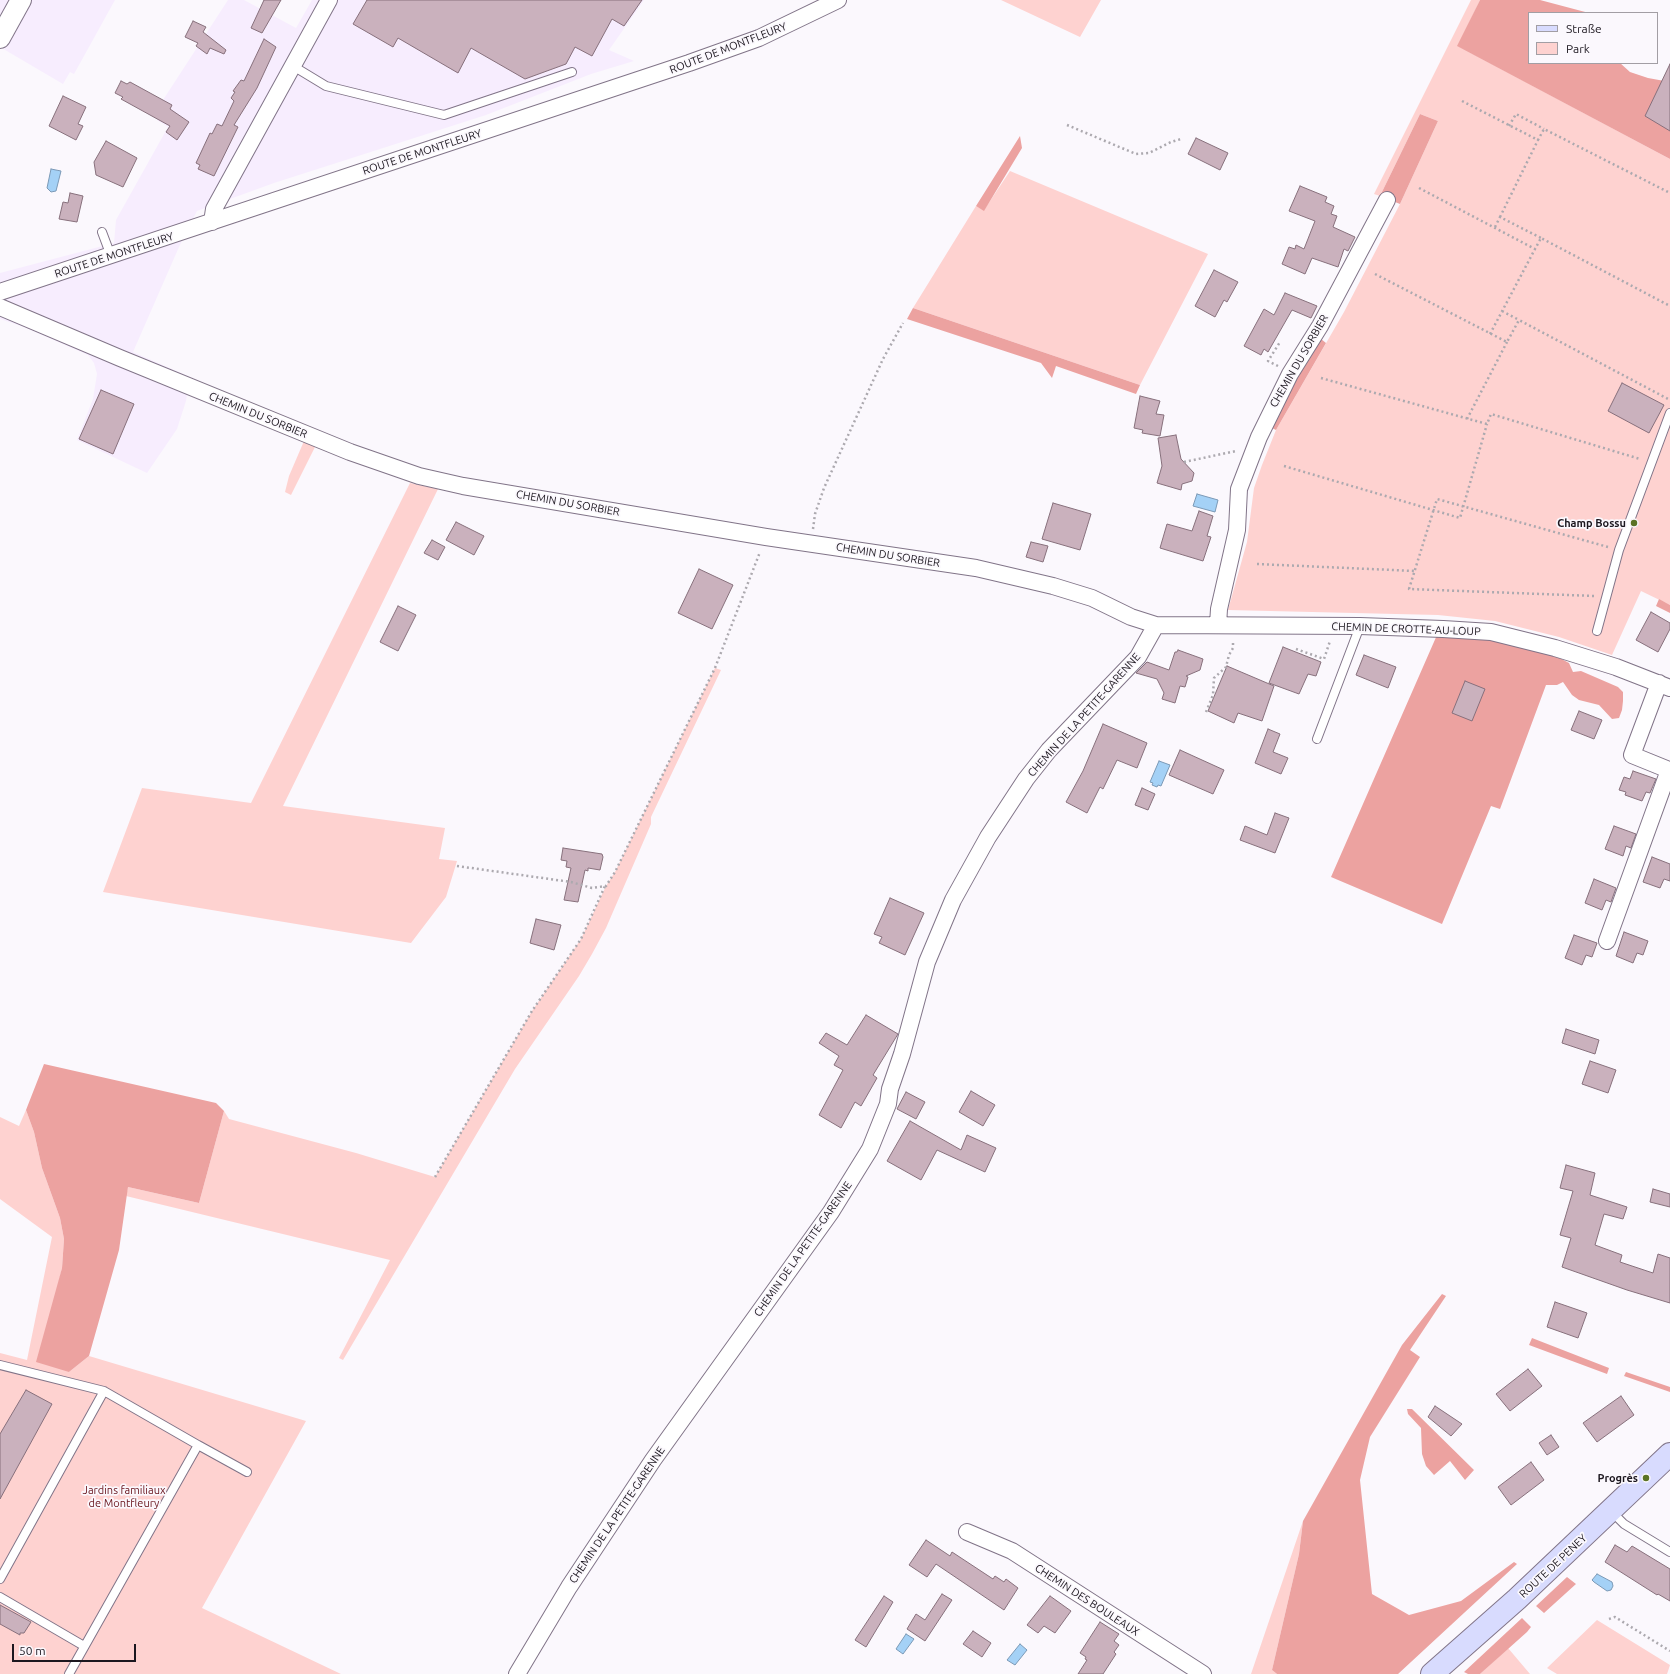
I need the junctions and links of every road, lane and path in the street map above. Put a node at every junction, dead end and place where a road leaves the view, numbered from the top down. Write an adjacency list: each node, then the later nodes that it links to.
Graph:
1 (21, 0): 4 (street)
2 (329, 0): 5 (street)
3 (838, 0): 17 (street, ROUTE DE MONTFLEURY)
4 (0, 38)
5 (293, 66): 6 (lane); 17 (street)
6 (572, 72)
7 (1462, 102): 9 (path)
8 (1067, 125): 11 (path)
9 (1509, 126): 10 (path); 12 (path)
10 (1544, 129): 12 (path); 14 (path)
11 (1181, 139)
12 (1538, 140): 16 (path)
13 (1419, 188): 18 (path)
14 (1670, 193)
15 (1387, 200): 33 (street, CHEMIN DU SORBIER)
16 (1500, 217): 18 (path); 20 (path)
17 (212, 222): 22 (street, ROUTE DE MONTFLEURY)
18 (1495, 227): 21 (path)
19 (102, 232): 22 (lane)
20 (1541, 238): 21 (path); 26 (path)
21 (1535, 249): 27 (path)
22 (111, 256): 24 (street, ROUTE DE MONTFLEURY)
23 (1375, 274): 30 (path)
24 (0, 292)
25 (0, 306): 45 (street, CHEMIN DU SORBIER)
26 (1670, 306)
27 (1502, 311): 28 (path); 30 (path)
28 (1519, 320): 32 (path); 35 (path)
29 (903, 323): 46 (path)
30 (1490, 334): 32 (path)
31 (1280, 342): 33 (path)
32 (1507, 342): 37 (path)
33 (1290, 374): 39 (street, CHEMIN DU SORBIER)
34 (1321, 378): 37 (path)
35 (1670, 400)
36 (1670, 413): 41 (lane)
37 (1467, 419): 38 (path)
38 (1487, 424): 41 (path); 43 (path)
39 (1255, 448): 40 (path); 52 (street, CHEMIN DU SORBIER)
40 (1184, 462)
41 (1652, 462): 47 (lane)
42 (1284, 466): 44 (path)
43 (1463, 506): 44 (path); 44 (path); 47 (path)
44 (1434, 510): 49 (path)
45 (766, 537): 46 (street, CHEMIN DU SORBIER); 61 (path)
46 (811, 543): 51 (street, CHEMIN DU SORBIER)
47 (1619, 550): 50 (lane)
48 (1257, 564): 49 (path)
49 (1415, 571): 50 (path)
50 (1607, 596): 55 (lane)
51 (1156, 625): 52 (street, CHEMIN DE CROTTE-AU-LOUP); 78 (street, CHEMIN DE LA PETITE-GARENNE)
52 (1225, 625): 53 (street, CHEMIN DE CROTTE-AU-LOUP); 58 (path)
53 (1336, 626): 54 (street, CHEMIN DE CROTTE-AU-LOUP); 56 (path)
54 (1360, 626): 57 (street, CHEMIN DE CROTTE-AU-LOUP); 59 (lane)
55 (1597, 630)
56 (1296, 649)
57 (1664, 686): 62 (street)
58 (1206, 712)
59 (1317, 739)
60 (456, 866): 61 (path)
61 (606, 886): 63 (path)
62 (1607, 941)
63 (435, 1177)
64 (0, 1365): 65 (lane)
65 (104, 1391): 66 (lane); 72 (lane)
66 (198, 1444): 68 (lane); 75 (lane)
67 (1670, 1454): 69 (main road, ROUTE DE PENEY)
68 (247, 1472)
69 (1611, 1511): 71 (lane); 80 (main road, ROUTE DE PENEY)
70 (967, 1532): 79 (street, CHEMIN DES BOULEAUX)
71 (1670, 1552)
72 (0, 1579)
73 (0, 1597): 75 (lane)
74 (1610, 1618): 76 (path)
75 (84, 1646): 77 (lane)
76 (1670, 1651)
77 (69, 1674)
78 (517, 1674)
79 (1203, 1674)
80 (1432, 1674)

